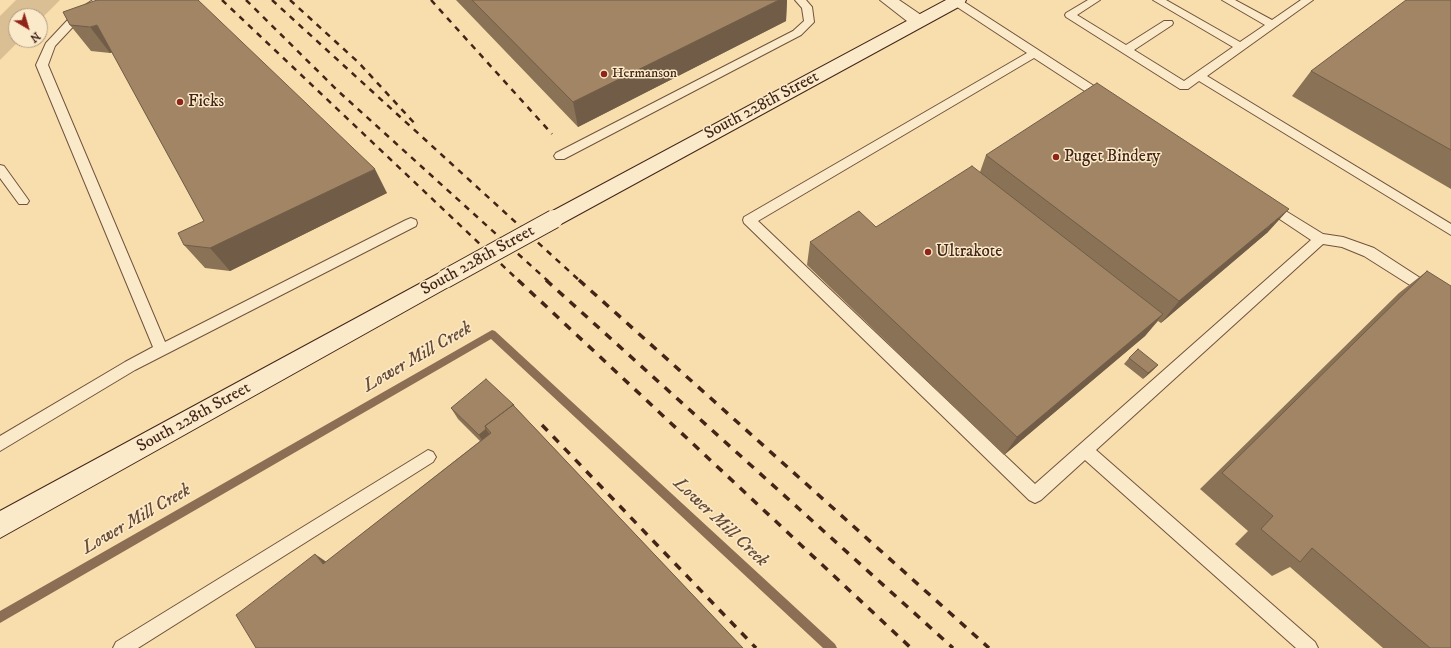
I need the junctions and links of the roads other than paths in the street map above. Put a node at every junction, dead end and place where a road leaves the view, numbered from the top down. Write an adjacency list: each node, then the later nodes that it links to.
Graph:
1 (100, 0): 25 (lane)
2 (800, 0): 17 (lane)
3 (888, 0): 9 (main road)
4 (1095, 0): 13 (lane)
5 (1158, 0): 12 (lane)
6 (1227, 0): 11 (lane)
7 (1308, 0): 11 (lane)
8 (957, 1): 9 (main road, South 228th Street); 14 (lane)
9 (918, 21): 29 (main road, South 228th Street, bridge)
10 (1168, 23): 13 (lane)
11 (1272, 25): 12 (lane)
12 (1240, 47): 15 (lane)
13 (1126, 50): 15 (lane)
14 (1034, 53): 16 (lane); 27 (lane)
15 (1199, 76): 22 (lane)
16 (1114, 105)
17 (560, 156)
18 (0, 168): 20 (lane)
19 (1254, 196): 23 (lane)
20 (22, 201)
21 (411, 223): 25 (lane)
22 (1451, 230)
23 (1320, 239): 24 (lane); 27 (lane)
24 (1451, 305)
25 (161, 350): 26 (lane)
26 (0, 444)
27 (1084, 450): 31 (lane)
28 (428, 457): 30 (lane)
29 (0, 525)
30 (123, 648)
31 (1309, 648)

